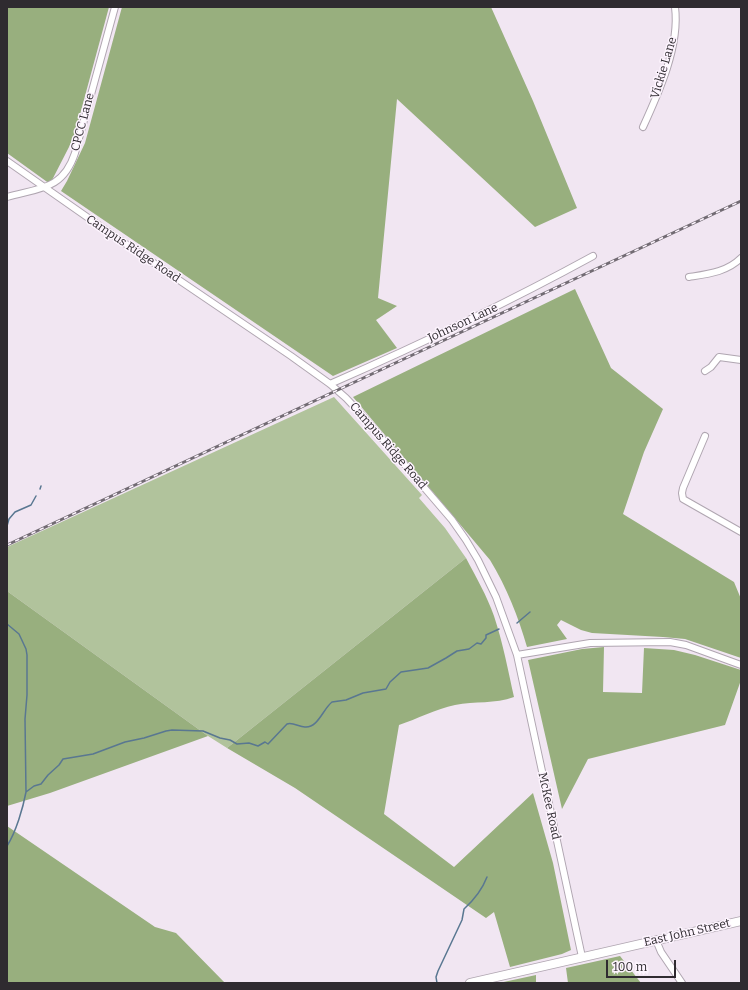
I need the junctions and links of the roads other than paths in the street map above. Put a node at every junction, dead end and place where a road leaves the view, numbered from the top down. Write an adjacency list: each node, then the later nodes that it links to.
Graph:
1 (115, 7): 5 (street, CPCC Lane)
2 (676, 7): 3 (street, Vickie Lane)
3 (644, 127)
4 (7, 161): 5 (street, Campus Ridge Road)
5 (45, 188): 6 (street, CPCC Lane); 12 (street, Campus Ridge Road)
6 (7, 197)
7 (593, 256): 12 (street, Johnson Lane)
8 (741, 258): 9 (street)
9 (689, 277)
10 (741, 360): 11 (street)
11 (705, 371)
12 (330, 384): 15 (street, Campus Ridge Road)
13 (705, 436): 14 (street)
14 (741, 532)
15 (517, 655): 16 (street); 19 (street, McKee Road)
16 (741, 666)
17 (741, 921): 18 (main road, East John Street)
18 (656, 940): 19 (main road, East John Street); 21 (street)
19 (582, 957): 20 (main road, East John Street)
20 (470, 983)
21 (682, 983)

